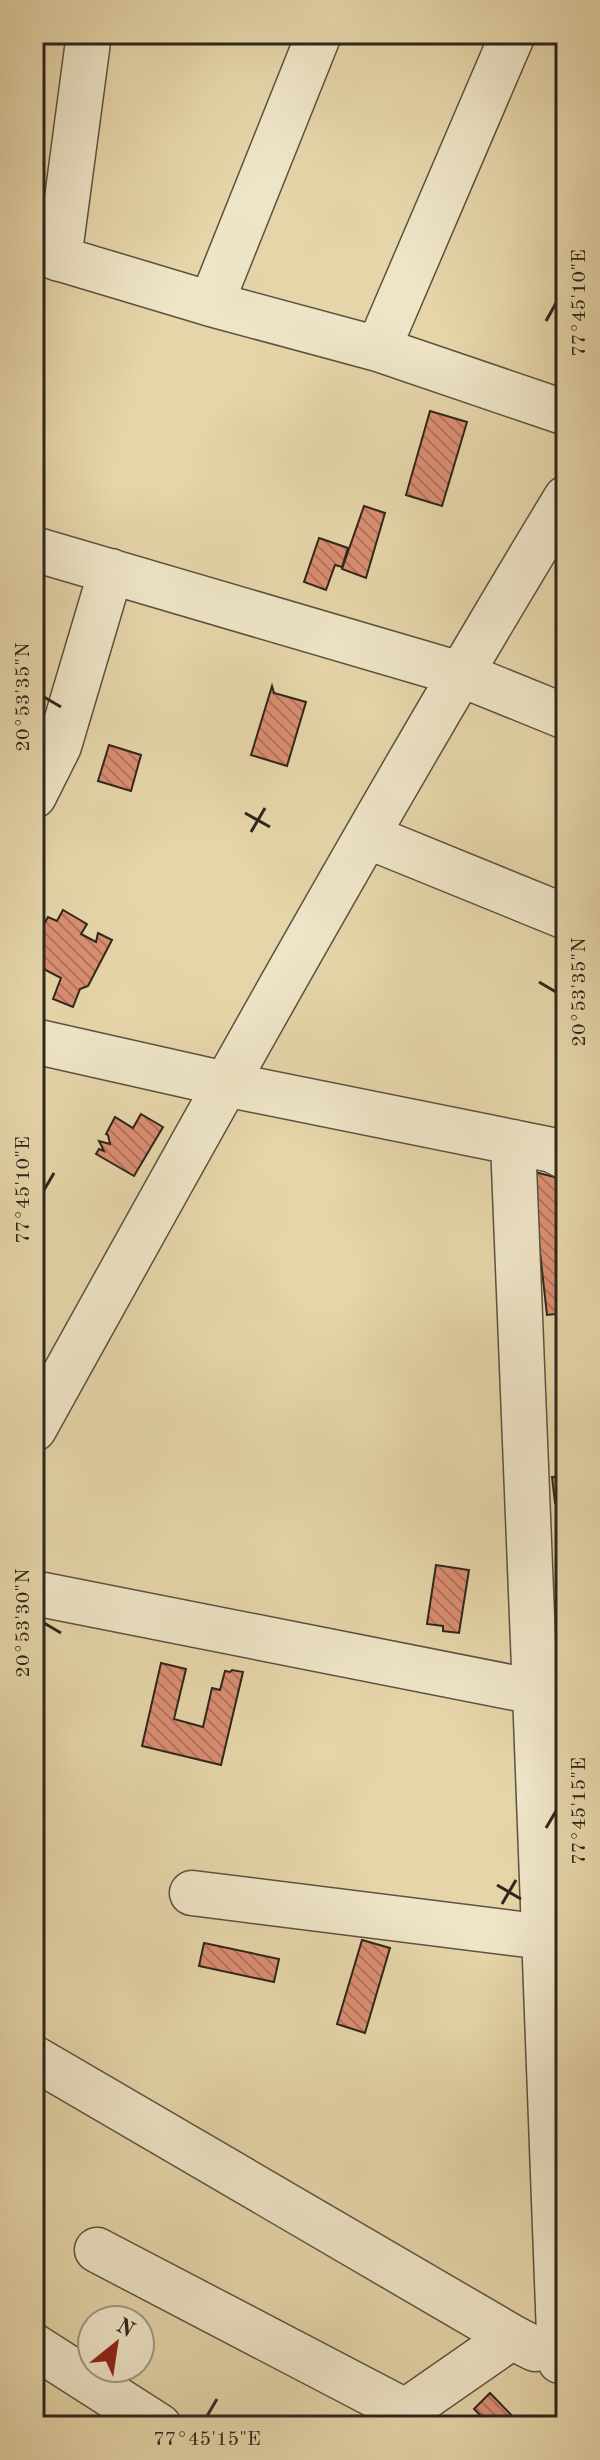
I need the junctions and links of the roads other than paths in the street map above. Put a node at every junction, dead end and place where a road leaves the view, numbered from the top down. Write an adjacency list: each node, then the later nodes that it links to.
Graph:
1 (89, 34): 4 (street)
2 (319, 34): 5 (street)
3 (513, 34): 6 (street)
4 (46, 255): 5 (street)
5 (211, 304): 6 (street)
6 (378, 349): 7 (street)
7 (566, 413)
8 (566, 498): 11 (street)
9 (34, 549): 10 (street)
10 (111, 571): 11 (street); 13 (street)
11 (460, 674): 12 (street); 14 (street)
12 (566, 717)
13 (34, 796)
14 (367, 836): 15 (street); 17 (street)
15 (566, 917)
16 (34, 1041): 17 (street)
17 (225, 1084): 18 (street); 20 (street)
18 (513, 1142): 19 (street); 22 (street)
19 (566, 1157)
20 (34, 1429)
21 (34, 1593): 22 (street)
22 (550, 1694): 24 (street)
23 (192, 1893): 24 (street)
24 (544, 1937): 29 (street)
25 (34, 2058): 27 (street)
26 (97, 2250): 30 (street)
27 (512, 2337): 29 (street); 30 (street)
28 (34, 2346): 31 (street)
29 (563, 2363)
30 (395, 2419)
31 (159, 2426)

